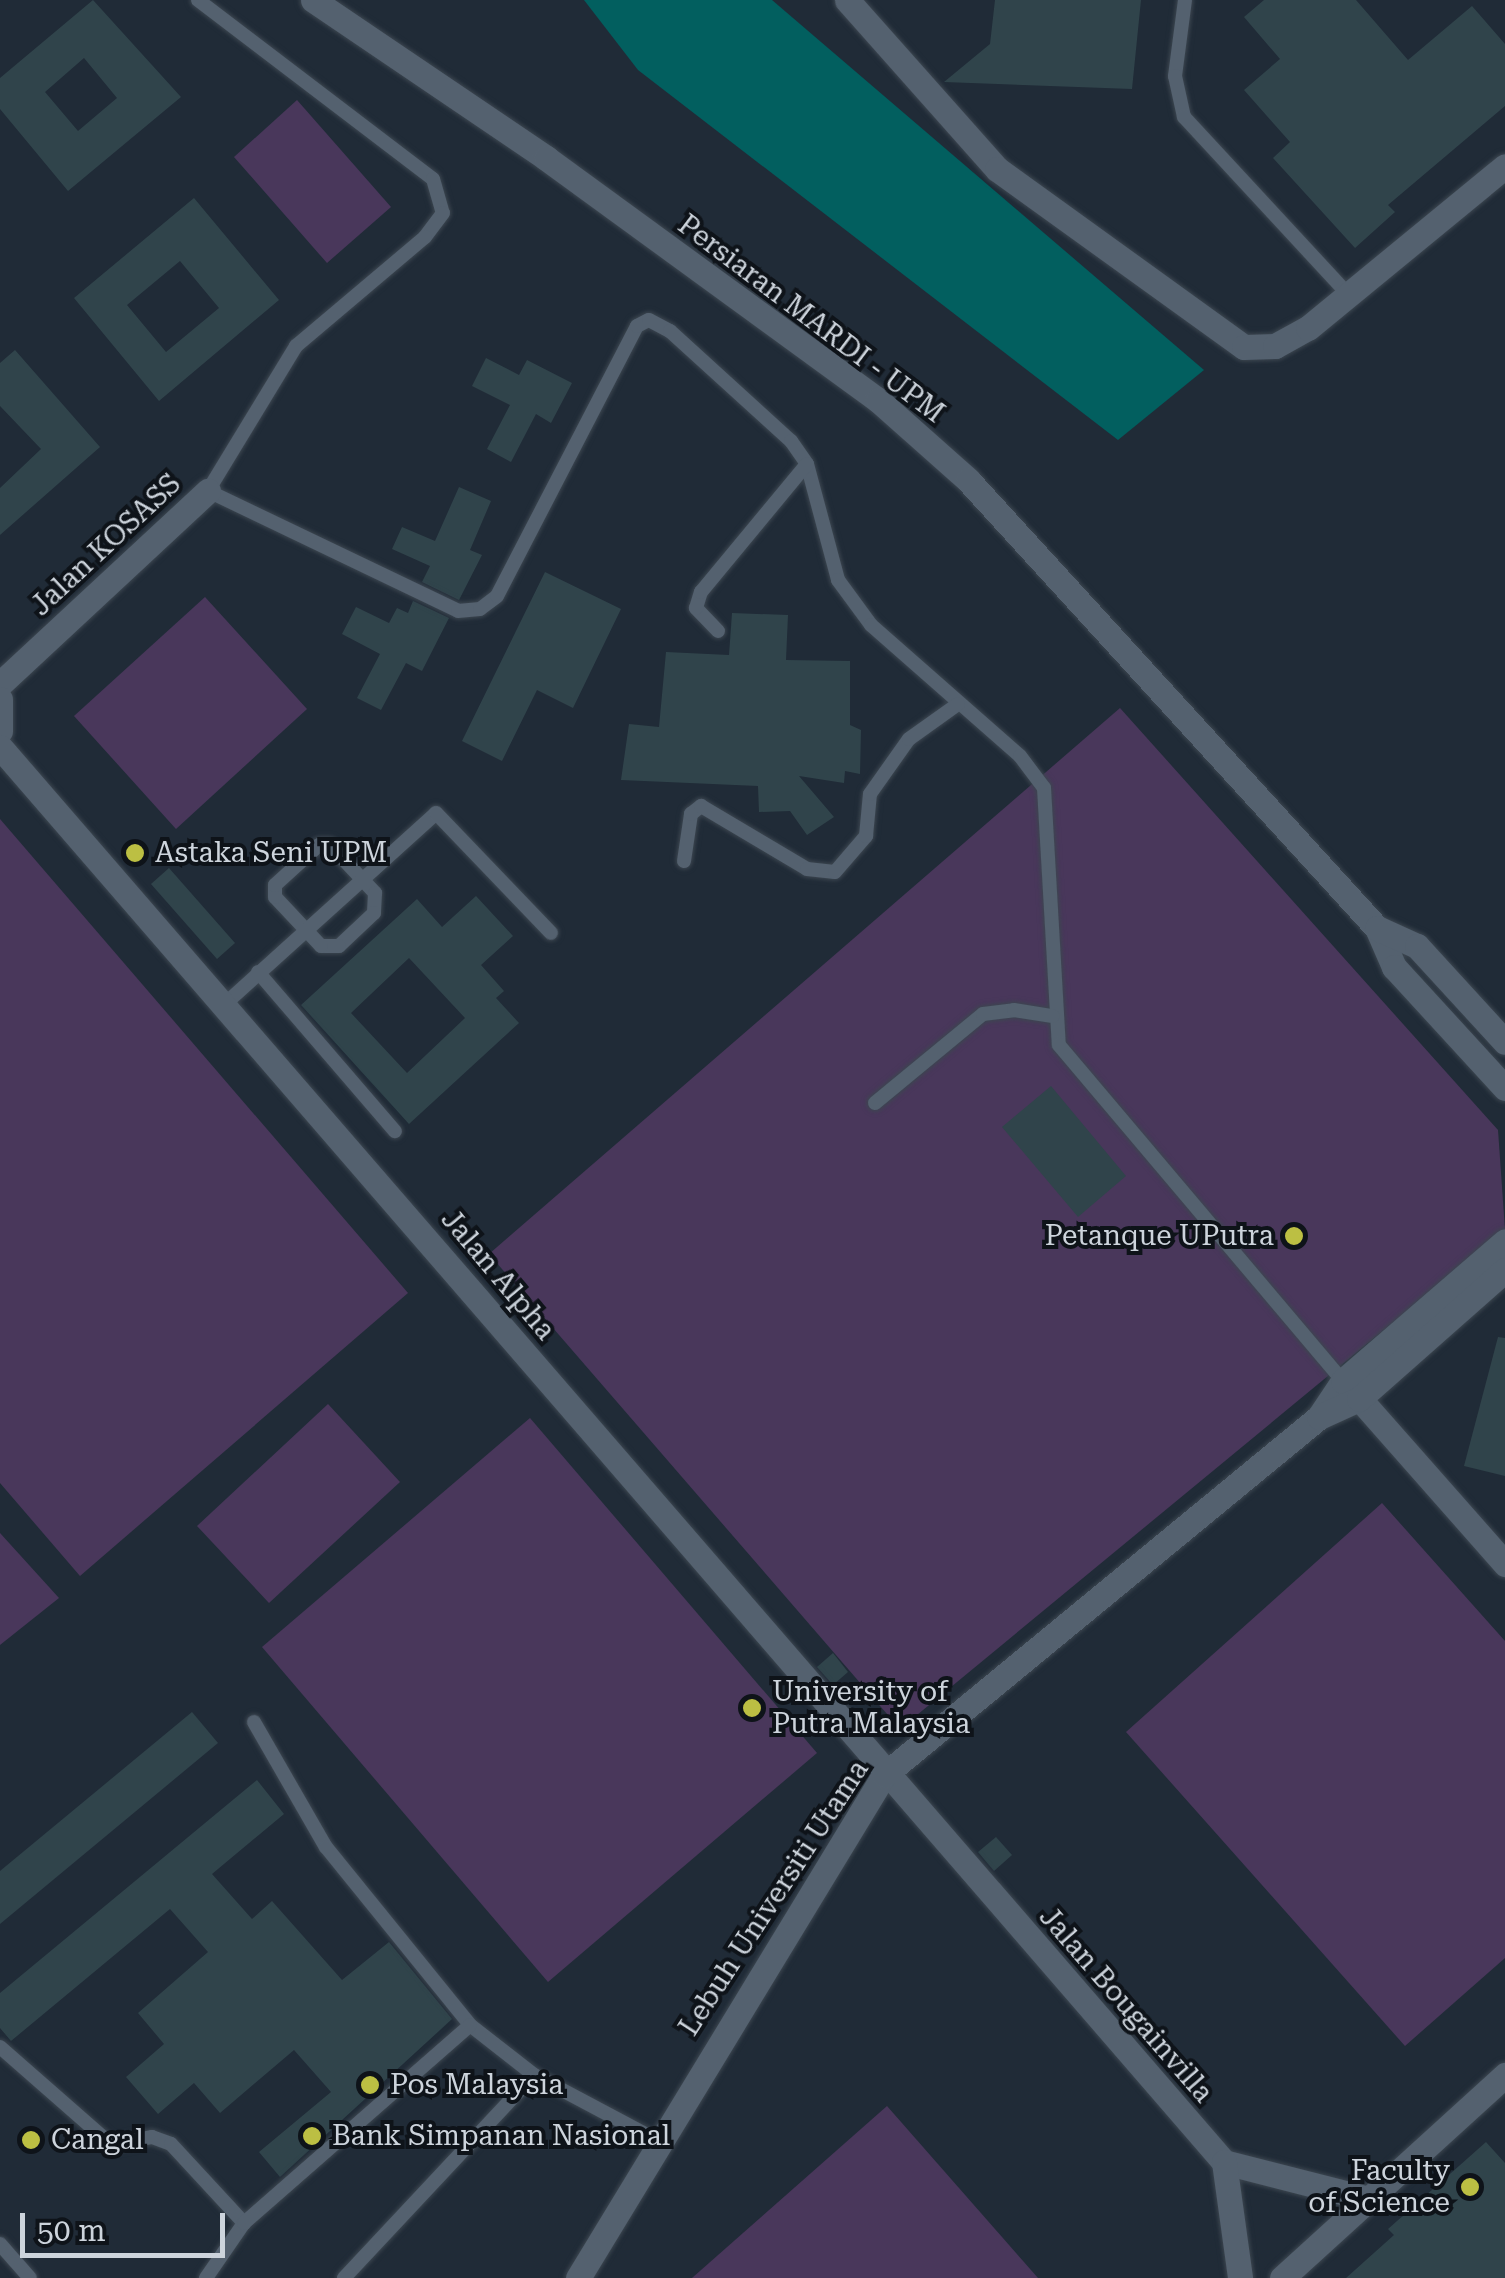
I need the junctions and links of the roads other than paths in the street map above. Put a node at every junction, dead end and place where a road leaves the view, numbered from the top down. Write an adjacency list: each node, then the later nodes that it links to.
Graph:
1 (198, 0): 8 (lane)
2 (313, 0): 17 (street, Persiaran MARDI - UPM)
3 (848, 0): 6 (street)
4 (1186, 0): 6 (lane)
5 (1505, 166): 6 (street)
6 (1349, 296)
7 (807, 464): 8 (lane); 9 (lane); 12 (lane)
8 (208, 491): 10 (street, Jalan KOSASS)
9 (718, 632)
10 (0, 684)
11 (0, 698): 13 (street)
12 (958, 704): 15 (lane); 22 (lane)
13 (0, 731)
14 (0, 747): 21 (street, Jalan Alpha)
15 (684, 861)
16 (361, 878): 18 (lane); 18 (lane); 18 (lane); 19 (lane)
17 (1377, 928): 23 (street); 24 (street)
18 (305, 929): 20 (lane)
19 (552, 934)
20 (258, 972): 21 (lane); 26 (lane)
21 (226, 1003): 34 (street, Jalan Alpha)
22 (1053, 1016): 25 (lane); 31 (lane)
23 (1505, 1042)
24 (1505, 1088)
25 (875, 1104)
26 (395, 1130)
27 (1505, 1241): 31 (street, Lebuh Universiti Utama)
28 (1505, 1259): 30 (street)
29 (1505, 1270): 30 (street, Lebuh Universiti Utama)
30 (1470, 1299): 31 (street, Lebuh Universiti Utama)
31 (1351, 1390): 32 (street); 34 (street, Lebuh Universiti Utama)
32 (1505, 1564)
33 (254, 1722): 35 (lane)
34 (884, 1774): 39 (street, Lebuh Universiti Utama); 40 (street, Jalan Bougainvilla)
35 (470, 2025): 37 (lane); 42 (lane)
36 (0, 2048): 42 (lane)
37 (534, 2075): 39 (lane); 46 (lane)
38 (1505, 2076): 41 (street)
39 (656, 2140): 47 (street, Lebuh Universiti Utama)
40 (1224, 2162): 41 (street); 48 (street)
41 (1369, 2199): 49 (street)
42 (244, 2223): 45 (lane)
43 (0, 2244): 44 (lane)
44 (30, 2278)
45 (206, 2278)
46 (344, 2278)
47 (578, 2278)
48 (1240, 2278)
49 (1282, 2278)

